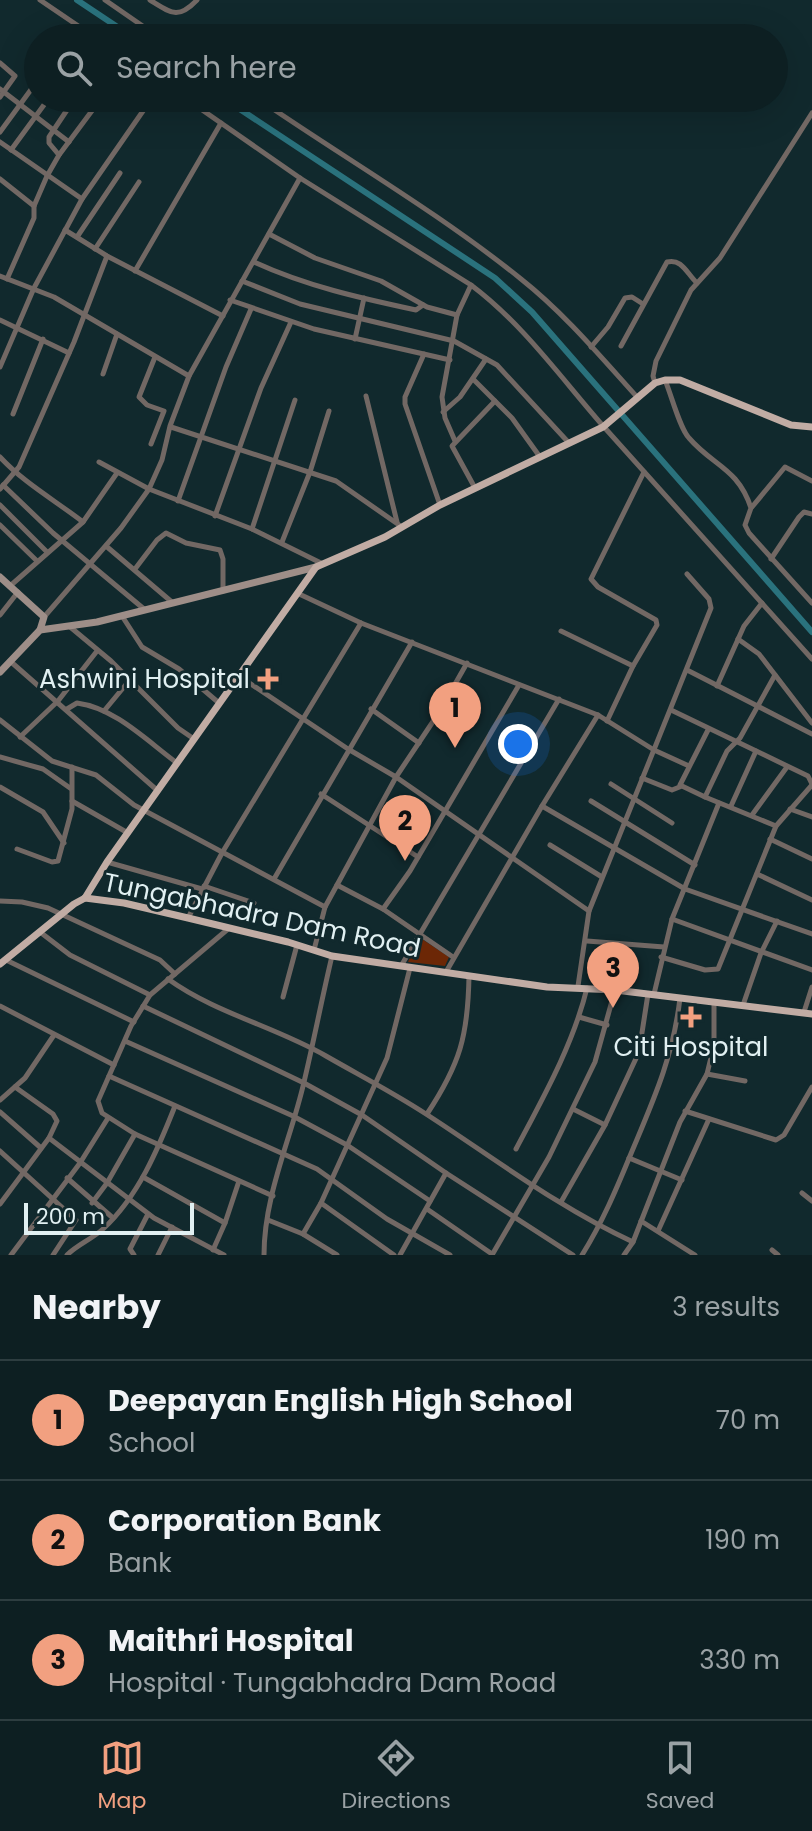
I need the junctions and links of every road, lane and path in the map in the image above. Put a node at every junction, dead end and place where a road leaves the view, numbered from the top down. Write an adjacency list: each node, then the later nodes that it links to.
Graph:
1 (40, 0): 5 (street)
2 (105, 0): 6 (street)
3 (150, 0): 4 (street)
4 (197, 0)
5 (75, 24)
6 (140, 24)
7 (0, 63): 8 (street)
8 (1, 92): 10 (street)
9 (24, 98): 10 (street)
10 (19, 105): 11 (street); 23 (street)
11 (24, 109)
12 (28, 112): 20 (street)
13 (39, 112): 20 (street)
14 (65, 112): 22 (street)
15 (91, 112): 25 (street)
16 (142, 112): 33 (street)
17 (205, 112): 21 (street)
18 (278, 112): 65 (street)
19 (812, 113): 45 (street)
20 (35, 117): 22 (street); 26 (street)
21 (221, 123): 30 (street); 41 (street)
22 (53, 130): 25 (street); 27 (street)
23 (0, 132)
24 (0, 142): 26 (street)
25 (69, 142): 27 (street)
26 (11, 150): 29 (street)
27 (59, 155): 29 (street)
28 (120, 173): 37 (street)
29 (47, 176): 33 (street); 34 (street)
30 (300, 178): 36 (street); 46 (street)
31 (0, 179): 34 (street)
32 (139, 182): 38 (street)
33 (82, 199): 35 (street)
34 (34, 206): 43 (street)
35 (65, 230): 37 (street); 47 (street)
36 (269, 234): 40 (street); 51 (street)
37 (77, 237): 38 (street)
38 (95, 249): 39 (street)
39 (107, 256): 41 (street); 53 (street)
40 (254, 262): 44 (street); 48 (street)
41 (135, 271): 55 (street)
42 (0, 276): 43 (street)
43 (7, 279): 47 (street)
44 (242, 281): 49 (street); 56 (street)
45 (697, 283): 50 (street); 78 (street)
46 (471, 285): 54 (street); 86 (street)
47 (34, 288): 53 (street); 59 (street)
48 (364, 298): 51 (street); 56 (street)
49 (230, 300): 52 (street); 55 (street)
50 (643, 304): 64 (street); 65 (street)
51 (423, 305): 54 (street)
52 (251, 309): 58 (street); 89 (street)
53 (84, 314): 60 (street); 68 (street)
54 (457, 315): 63 (street)
55 (223, 316): 75 (street)
56 (360, 318): 62 (street); 63 (street)
57 (0, 320): 59 (street)
58 (291, 322): 62 (street); 93 (street)
59 (18, 328): 61 (street); 67 (street)
60 (117, 334): 70 (street); 74 (street)
61 (43, 339): 68 (street); 85 (street)
62 (355, 339): 69 (street)
63 (454, 341): 71 (street); 72 (street)
64 (621, 346)
65 (591, 347): 80 (street)
66 (0, 348): 67 (street)
67 (7, 350): 73 (street)
68 (69, 353): 100 (street)
69 (424, 354): 72 (street); 108 (street)
70 (155, 357): 75 (street); 91 (street)
71 (486, 359): 76 (street); 92 (street)
72 (450, 360): 84 (street)
73 (0, 367)
74 (103, 374)
75 (189, 376): 87 (street)
76 (473, 379): 82 (street); 84 (street)
77 (665, 380): 78 (main road); 88 (main road); 109 (street)
78 (655, 383): 80 (main road)
79 (366, 396): 114 (street)
80 (635, 398): 86 (main road)
81 (295, 400): 96 (street)
82 (495, 401): 90 (street); 95 (street)
83 (329, 411): 98 (street)
84 (443, 412): 90 (street)
85 (13, 414)
86 (605, 425): 92 (main road); 99 (street)
87 (170, 426): 89 (street); 105 (street)
88 (812, 427)
89 (203, 437): 93 (street); 106 (street)
90 (455, 441): 104 (street)
91 (151, 444)
92 (570, 444): 95 (main road)
93 (239, 448): 96 (street); 111 (street)
94 (0, 457): 100 (street)
95 (540, 457): 104 (main road)
96 (275, 461): 98 (street); 115 (street)
97 (99, 462): 101 (street)
98 (310, 472): 114 (street); 117 (street)
99 (645, 472): 131 (street); 148 (street)
100 (14, 473): 103 (street); 112 (street)
101 (117, 473): 105 (street); 112 (street)
102 (812, 481): 109 (street)
103 (2, 487): 116 (street)
104 (476, 488): 108 (main road)
105 (149, 489): 106 (street); 118 (street)
106 (178, 501): 111 (street)
107 (0, 505): 119 (street)
108 (440, 505): 114 (main road)
109 (751, 508): 120 (street)
110 (812, 514): 120 (street)
111 (215, 516): 115 (street)
112 (83, 522): 116 (street)
113 (0, 525): 121 (street)
114 (400, 525): 123 (main road)
115 (252, 529): 117 (street)
116 (63, 540): 119 (street); 122 (street)
117 (282, 542): 123 (street)
118 (106, 546): 122 (street); 124 (street)
119 (47, 552): 121 (street)
120 (771, 559): 132 (street)
121 (37, 561): 127 (street)
122 (91, 563): 134 (street); 137 (street)
123 (320, 566): 128 (street); 130 (main road)
124 (135, 569): 128 (street); 133 (street)
125 (687, 574): 149 (street)
126 (0, 577): 127 (street)
127 (10, 586): 129 (street)
128 (223, 591): 133 (street)
129 (18, 592): 135 (street); 137 (street)
130 (297, 593): 138 (street); 152 (main road)
131 (762, 603): 142 (street); 145 (street)
132 (812, 603)
133 (174, 604): 134 (street)
134 (145, 610): 136 (street)
135 (0, 615)
136 (121, 616): 139 (street); 158 (street)
137 (44, 617): 140 (street)
138 (361, 623): 143 (street); 165 (street)
139 (69, 626): 140 (street); 144 (street)
140 (40, 630): 146 (street)
141 (561, 631): 148 (street)
142 (738, 639): 151 (street); 155 (street)
143 (412, 642): 147 (street); 161 (street)
144 (97, 651): 153 (street); 157 (street)
145 (812, 659)
146 (10, 661): 150 (street); 157 (street)
147 (467, 663): 154 (street); 174 (street)
148 (633, 666): 167 (street)
149 (687, 670): 155 (street); 162 (street)
150 (0, 671)
151 (775, 675): 159 (street); 168 (street)
152 (239, 676): 158 (main road); 165 (street)
153 (128, 682): 163 (street); 172 (street)
154 (519, 685): 156 (street); 201 (street)
155 (717, 686): 159 (street)
156 (559, 699): 164 (street); 209 (street)
157 (58, 701): 160 (street); 171 (street)
158 (219, 703): 172 (main road)
159 (757, 708): 170 (street); 173 (street)
160 (67, 709): 163 (street); 190 (street)
161 (371, 709): 174 (street); 175 (street)
162 (671, 710): 169 (street); 176 (street)
163 (104, 711): 179 (street)
164 (598, 715): 167 (street); 197 (street)
165 (302, 719): 175 (street); 215 (street)
166 (0, 720): 171 (street)
167 (607, 721): 176 (street)
168 (812, 723)
169 (708, 729): 173 (street); 180 (street)
170 (812, 733)
171 (20, 737): 181 (street)
172 (194, 739): 179 (main road)
173 (737, 741): 177 (street); 192 (street)
174 (419, 743): 183 (street)
175 (348, 749): 183 (street); 191 (street)
176 (654, 750): 180 (street); 184 (street)
177 (756, 751): 182 (street); 198 (street)
178 (0, 757): 189 (street)
179 (177, 763): 190 (main road)
180 (689, 766): 187 (street)
181 (72, 767): 189 (street); 200 (street)
182 (787, 767): 186 (street); 202 (street)
183 (396, 777): 201 (street); 206 (street)
184 (642, 778): 187 (street); 193 (street)
185 (611, 784): 193 (street)
186 (812, 785): 199 (street)
187 (679, 786): 192 (street)
188 (0, 787): 211 (street)
189 (71, 788): 194 (street)
190 (158, 791): 200 (main road)
191 (321, 794): 206 (street); 223 (street)
192 (705, 797): 196 (street)
193 (634, 798): 204 (street); 205 (street)
194 (72, 801): 208 (street); 211 (street)
195 (591, 801): 204 (street)
196 (719, 802): 198 (street); 220 (street)
197 (542, 806): 213 (street); 217 (street)
198 (731, 806): 202 (street)
199 (790, 809): 203 (street); 207 (street)
200 (144, 811): 208 (main road); 215 (street)
201 (444, 812): 209 (street); 216 (street)
202 (752, 815): 207 (street)
203 (812, 817)
204 (624, 821): 213 (street); 220 (street)
205 (672, 823)
206 (369, 825): 216 (street); 224 (street)
207 (776, 826): 210 (street)
208 (128, 833): 219 (main road)
209 (479, 834): 217 (street); 241 (street)
210 (770, 839): 218 (street); 221 (street)
211 (64, 843): 214 (street)
212 (550, 845): 222 (street)
213 (615, 846): 222 (street); 226 (street)
214 (17, 849)
215 (222, 853): 223 (street); 225 (street)
216 (418, 857): 232 (street)
217 (512, 857): 234 (street); 250 (street)
218 (812, 859)
219 (107, 862): 225 (street); 227 (main road)
220 (695, 865): 226 (street)
221 (757, 874): 228 (street); 233 (street)
222 (602, 877): 234 (street)
223 (274, 879): 231 (street)
224 (337, 885): 231 (street); 232 (street)
225 (203, 887): 230 (street); 236 (street)
226 (685, 889): 233 (street); 237 (street)
227 (85, 898): 235 (main road); 236 (main road, Tungabhadra Dam Road)
228 (812, 900)
229 (0, 901): 235 (street)
230 (254, 903)
231 (325, 907): 247 (street)
232 (383, 909): 241 (street)
233 (744, 909): 238 (street); 243 (street)
234 (589, 911): 244 (street)
235 (61, 914): 240 (main road); 257 (street)
236 (188, 918): 239 (main road, Tungabhadra Dam Road)
237 (672, 919): 243 (street); 246 (street)
238 (777, 921): 242 (street); 248 (street)
239 (228, 929): 245 (main road, Tungabhadra Dam Road); 257 (street)
240 (40, 931): 252 (main road); 264 (street)
241 (418, 933): 250 (street); 253 (street)
242 (812, 934)
243 (728, 940): 248 (street); 251 (street)
244 (587, 941): 246 (street); 260 (street)
245 (297, 945): 247 (main road, Tungabhadra Dam Road); 265 (street)
246 (664, 947): 251 (street)
247 (314, 950): 249 (main road, Tungabhadra Dam Road)
248 (761, 953): 255 (street); 268 (street)
249 (332, 956): 253 (main road, Tungabhadra Dam Road); 277 (street)
250 (453, 957): 256 (street)
251 (661, 957): 263 (street)
252 (3, 961): 273 (street)
253 (401, 966): 254 (main road, Tungabhadra Dam Road)
254 (410, 968): 256 (main road, Tungabhadra Dam Road); 283 (street)
255 (812, 970)
256 (445, 973): 258 (main road, Tungabhadra Dam Road)
257 (175, 974): 259 (street)
258 (469, 976): 260 (main road, Tungabhadra Dam Road); 291 (street)
259 (168, 979): 264 (street); 277 (street)
260 (583, 987): 262 (main road, Tungabhadra Dam Road); 272 (street)
261 (812, 987): 271 (street)
262 (615, 990): 263 (main road, Tungabhadra Dam Road); 274 (street)
263 (651, 994): 266 (main road, Tungabhadra Dam Road); 296 (street)
264 (150, 995): 270 (street)
265 (283, 997)
266 (680, 997): 267 (main road, Tungabhadra Dam Road); 305 (street)
267 (714, 1001): 268 (main road, Tungabhadra Dam Road); 279 (street)
268 (743, 1005): 271 (main road, Tungabhadra Dam Road)
269 (0, 1006): 275 (street)
270 (143, 1006): 273 (street); 282 (street)
271 (808, 1013)
272 (579, 1017): 274 (street); 302 (street)
273 (134, 1022): 276 (street)
274 (607, 1025): 288 (street)
275 (54, 1035): 278 (street); 284 (street)
276 (125, 1041): 278 (street); 293 (street)
277 (310, 1048): 282 (street); 283 (street)
278 (114, 1065): 280 (street)
279 (707, 1074): 281 (street); 289 (street)
280 (109, 1076): 287 (street); 294 (street)
281 (745, 1081)
282 (304, 1083): 292 (street); 293 (street)
283 (376, 1085): 291 (street); 292 (street)
284 (15, 1087): 286 (street); 298 (street)
285 (812, 1087): 295 (street)
286 (0, 1100)
287 (175, 1106): 300 (street); 304 (street)
288 (573, 1109): 296 (street); 316 (street)
289 (685, 1111): 295 (street); 308 (street)
290 (0, 1112): 301 (street)
291 (427, 1114): 316 (street)
292 (362, 1115): 299 (street); 309 (street)
293 (293, 1116): 299 (street); 304 (street)
294 (108, 1118): 297 (street); 306 (street)
295 (709, 1119): 313 (street)
296 (605, 1125): 323 (street)
297 (135, 1134): 300 (street); 315 (street)
298 (49, 1138): 301 (street); 306 (street)
299 (347, 1145): 312 (street); 321 (street)
300 (159, 1146): 310 (street); 314 (street)
301 (41, 1148): 307 (street)
302 (516, 1149)
303 (0, 1151): 307 (street)
304 (283, 1152): 312 (street); 318 (street)
305 (629, 1158): 308 (street); 335 (street)
306 (80, 1163): 311 (street); 315 (street)
307 (24, 1172): 319 (street); 326 (street)
308 (660, 1172): 313 (street); 332 (street)
309 (446, 1173): 321 (street); 329 (street)
310 (143, 1177): 320 (street); 333 (street)
311 (67, 1178): 319 (street); 324 (street)
312 (332, 1180): 325 (street); 337 (street)
313 (682, 1180): 336 (street)
314 (239, 1181): 318 (street); 333 (street)
315 (107, 1183): 320 (street); 324 (street)
316 (533, 1184): 323 (street); 329 (street)
317 (802, 1193): 322 (street)
318 (273, 1196): 331 (street)
319 (52, 1199): 343 (street); 344 (street)
320 (127, 1199): 328 (street); 330 (street)
321 (430, 1201): 327 (street)
322 (812, 1201)
323 (561, 1202): 335 (street)
324 (92, 1203): 330 (street)
325 (321, 1203): 338 (street); 351 (street)
326 (0, 1204)
327 (427, 1209): 337 (street); 353 (street)
328 (148, 1214): 334 (street); 346 (street)
329 (515, 1217): 353 (street); 354 (street)
330 (113, 1218): 345 (street)
331 (268, 1220): 338 (street); 349 (street)
332 (641, 1221): 336 (street); 339 (street)
333 (225, 1223): 340 (street)
334 (172, 1227): 340 (street); 347 (street)
335 (599, 1227): 339 (street); 355 (street)
336 (658, 1231): 356 (street)
337 (413, 1233): 351 (street); 352 (street)
338 (303, 1234): 350 (street)
339 (633, 1242): 342 (street)
340 (213, 1250): 348 (street)
341 (772, 1250): 357 (street)
342 (627, 1254)
343 (11, 1255)
344 (53, 1255)
345 (67, 1255)
346 (134, 1255)
347 (158, 1255)
348 (224, 1255)
349 (264, 1255)
350 (337, 1255)
351 (397, 1255)
352 (450, 1255)
353 (492, 1255)
354 (573, 1255)
355 (582, 1255)
356 (695, 1255)
357 (778, 1255)

